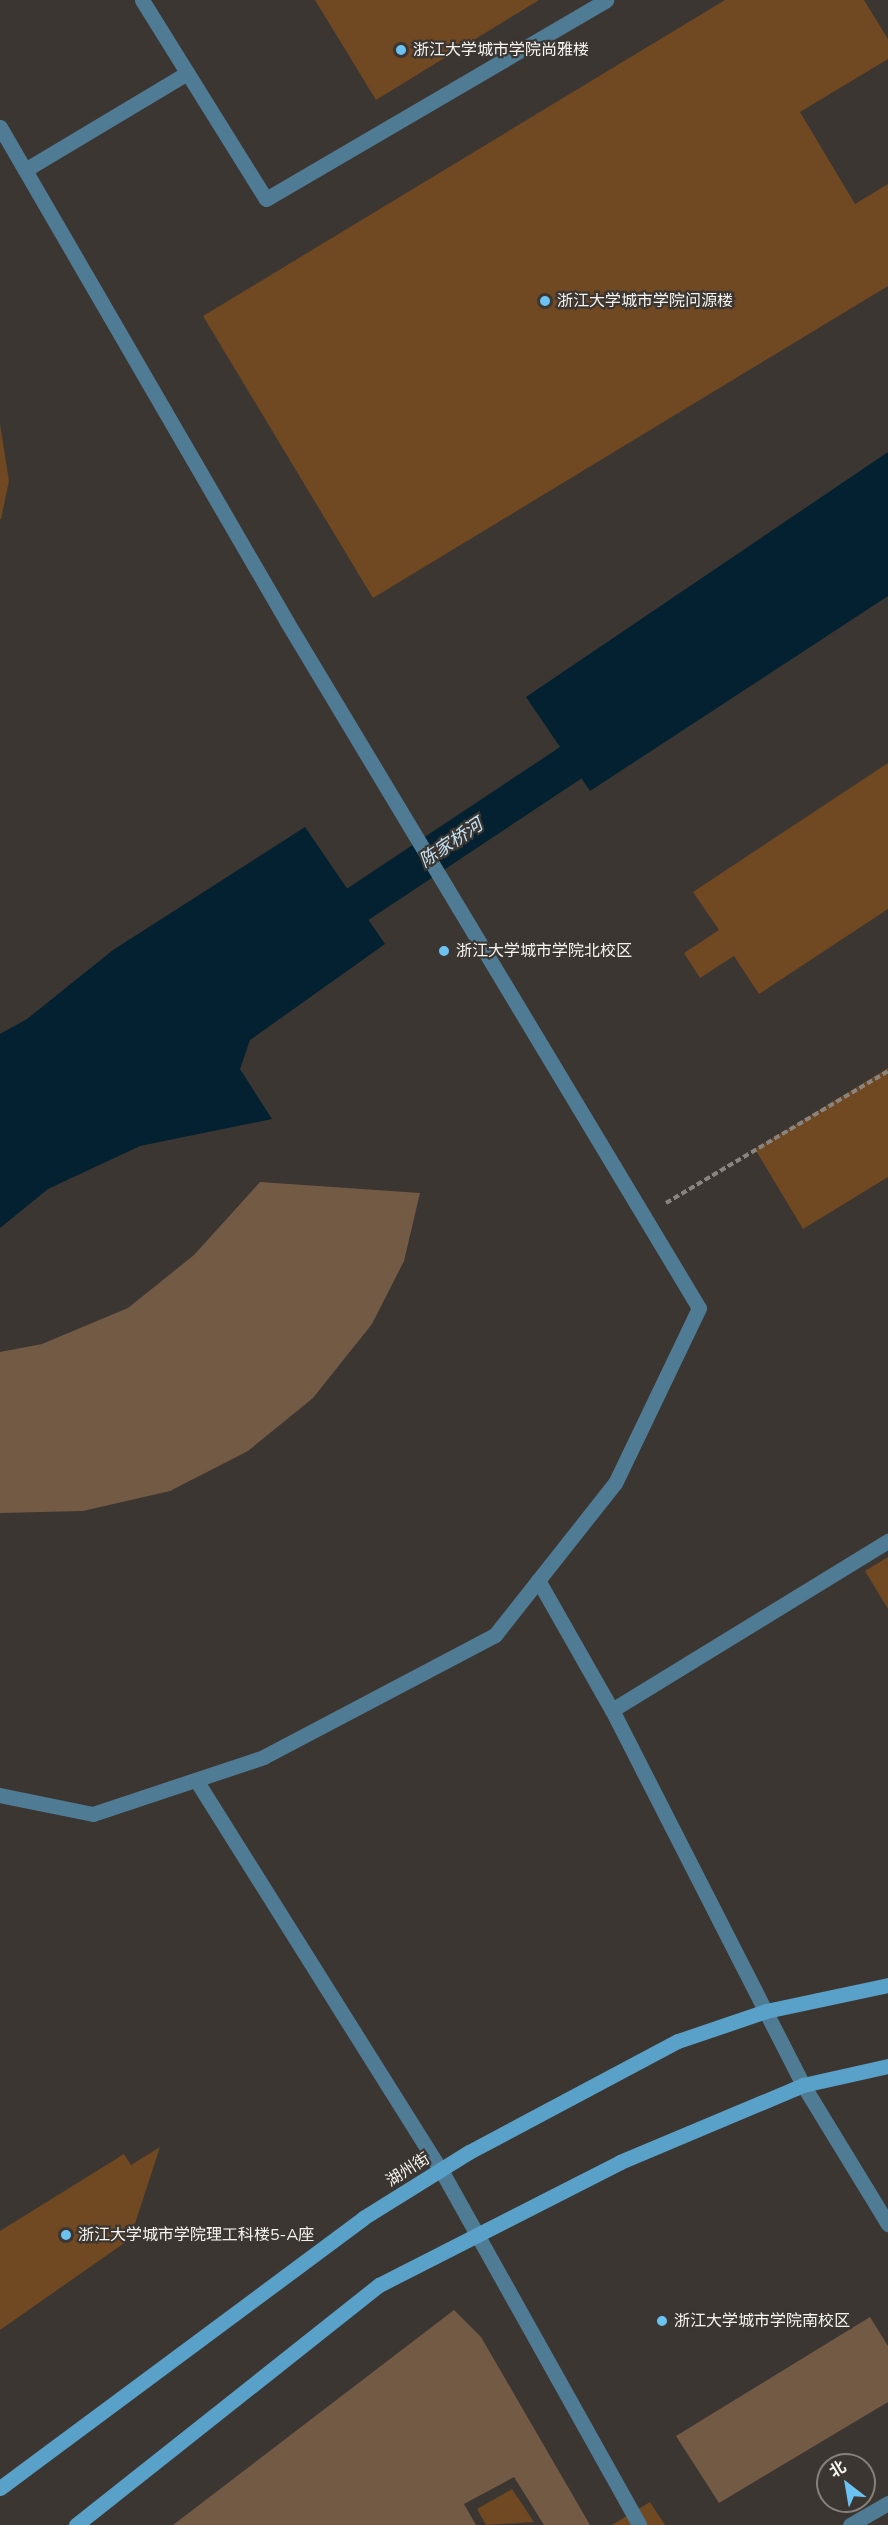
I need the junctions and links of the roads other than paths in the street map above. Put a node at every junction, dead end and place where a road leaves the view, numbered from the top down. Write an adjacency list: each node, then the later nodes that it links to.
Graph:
1 (142, 0): 3 (street)
2 (606, 0): 3 (street)
3 (187, 73): 5 (street)
4 (0, 127): 5 (street)
5 (25, 170): 7 (street)
6 (888, 1541): 8 (street)
7 (538, 1580): 8 (street); 9 (street)
8 (612, 1710): 12 (street)
9 (196, 1780): 10 (street); 15 (street)
10 (0, 1795)
11 (888, 1985): 12 (main road, 湖州街)
12 (766, 2011): 14 (street); 15 (main road, 湖州街)
13 (888, 2066): 14 (main road)
14 (803, 2085): 16 (street); 17 (main road)
15 (441, 2170): 17 (street); 18 (main road, 湖州街)
16 (888, 2224)
17 (476, 2233): 20 (main road); 21 (street)
18 (0, 2488)
19 (888, 2503): 22 (street)
20 (76, 2525)
21 (639, 2525)
22 (850, 2525)

